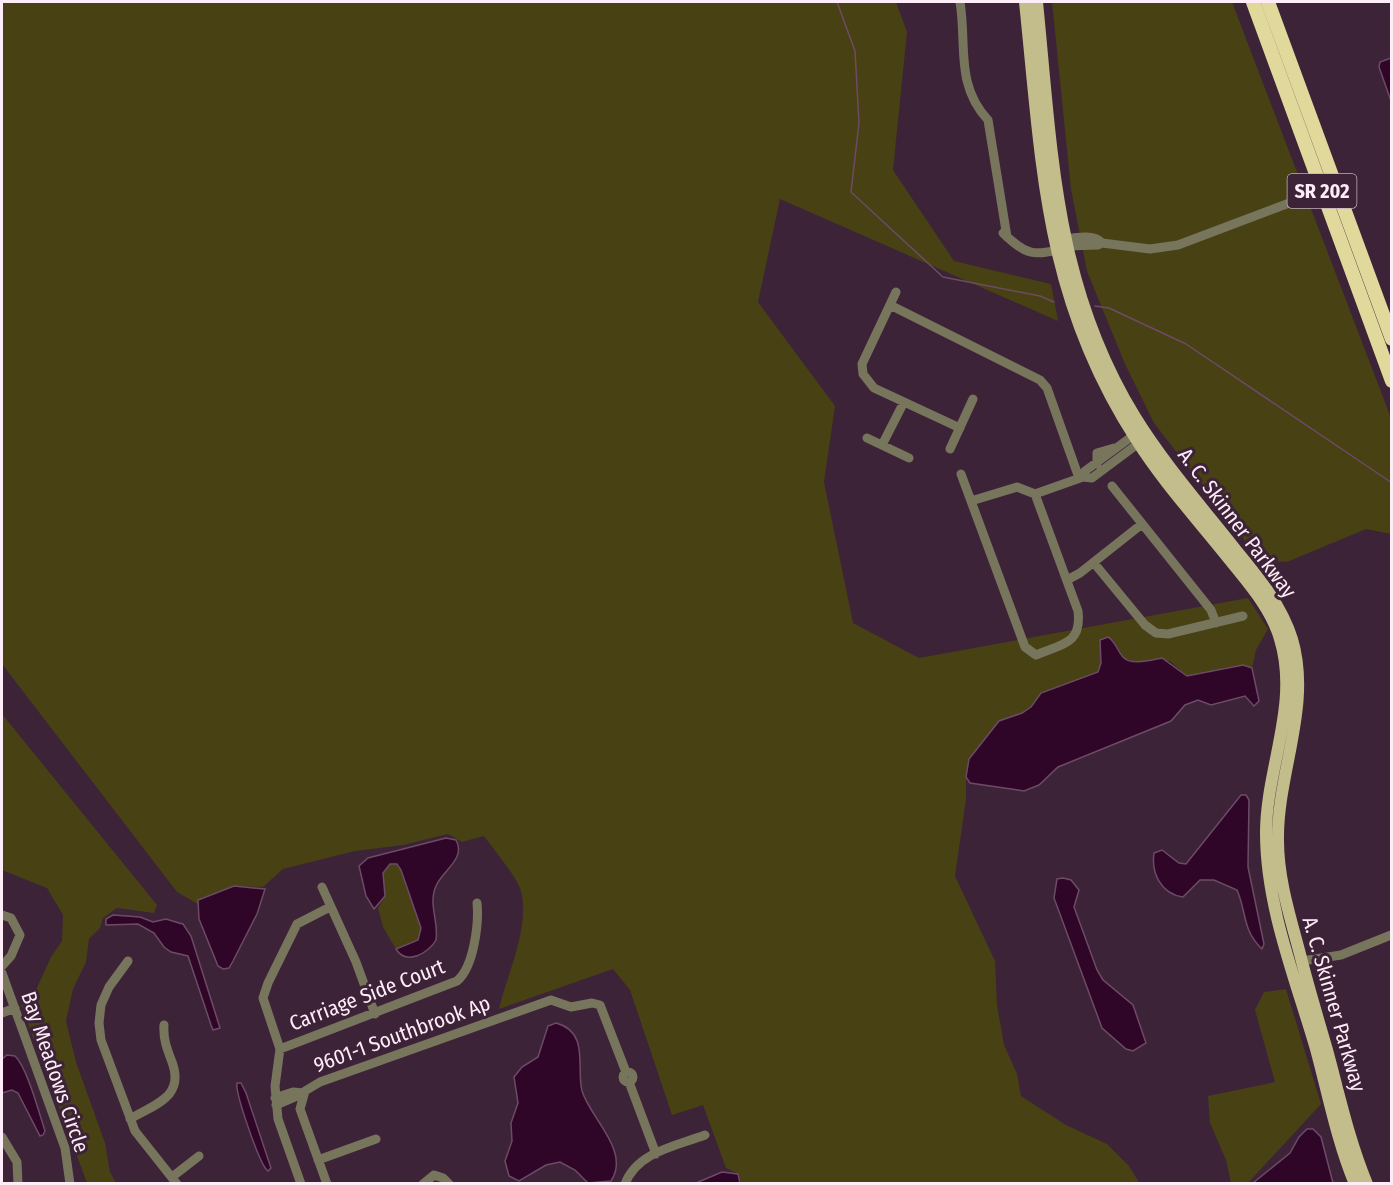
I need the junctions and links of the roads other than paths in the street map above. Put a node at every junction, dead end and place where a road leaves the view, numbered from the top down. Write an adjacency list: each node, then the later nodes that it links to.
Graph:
1 (960, 2): 7 (street)
2 (1025, 2): 7 (main road, A. C. Skinner Parkway)
3 (1037, 2): 7 (main road, A. C. Skinner Parkway)
4 (1253, 2): 11 (highway, SR 202)
5 (1269, 2): 10 (highway, SR 202)
6 (1292, 202): 7 (street)
7 (1063, 248): 15 (main road, A. C. Skinner Parkway)
8 (896, 292): 9 (street)
9 (890, 305): 13 (street); 22 (street)
10 (1392, 339)
11 (1392, 381)
12 (973, 399): 14 (street)
13 (904, 402): 14 (street); 17 (street)
14 (960, 428): 18 (street)
15 (1140, 436): 20 (street); 20 (street); 36 (main road, A. C. Skinner Parkway); 62 (main road, A. C. Skinner Parkway)
16 (867, 438): 17 (street)
17 (882, 445): 19 (street)
18 (950, 449)
19 (909, 458)
20 (1099, 466): 22 (street)
21 (961, 474): 25 (street)
22 (1081, 478): 24 (street)
23 (1112, 486): 26 (street)
24 (1035, 494): 25 (street); 28 (street)
25 (971, 501): 28 (street)
26 (1142, 524): 27 (street); 30 (street)
27 (1094, 562): 28 (street); 30 (street)
28 (1067, 580)
29 (1243, 616): 30 (street)
30 (1216, 622)
31 (322, 887): 33 (street)
32 (477, 903): 42 (street, Carriage Side Court)
33 (330, 907): 42 (street); 44 (street)
34 (2, 915): 38 (street)
35 (1390, 934): 36 (street)
36 (1302, 961): 63 (main road, A. C. Skinner Parkway)
37 (128, 962): 47 (street)
38 (2, 966)
39 (2, 973): 40 (street, Bay Meadows Circle)
40 (15, 1008): 41 (street); 56 (street, Bay Meadows Circle)
41 (2, 1013)
42 (375, 1014): 44 (street, Carriage Side Court)
43 (164, 1025): 47 (street)
44 (280, 1049): 46 (street)
45 (304, 1093): 46 (street); 51 (street, 9601-1 Southbrook Ap); 53 (street, 9601-1 Southbrook Ap)
46 (276, 1101): 57 (street)
47 (130, 1119): 54 (street)
48 (705, 1135): 51 (street)
49 (2, 1137): 55 (street)
50 (376, 1139): 53 (street)
51 (656, 1154): 61 (street)
52 (199, 1156): 54 (street)
53 (318, 1160): 58 (street, 9601-1 Southbrook Ap)
54 (175, 1180)
55 (18, 1184)
56 (70, 1184)
57 (301, 1184)
58 (327, 1184)
59 (423, 1184): 60 (street)
60 (449, 1184)
61 (624, 1184)
62 (1354, 1184)
63 (1367, 1184)

